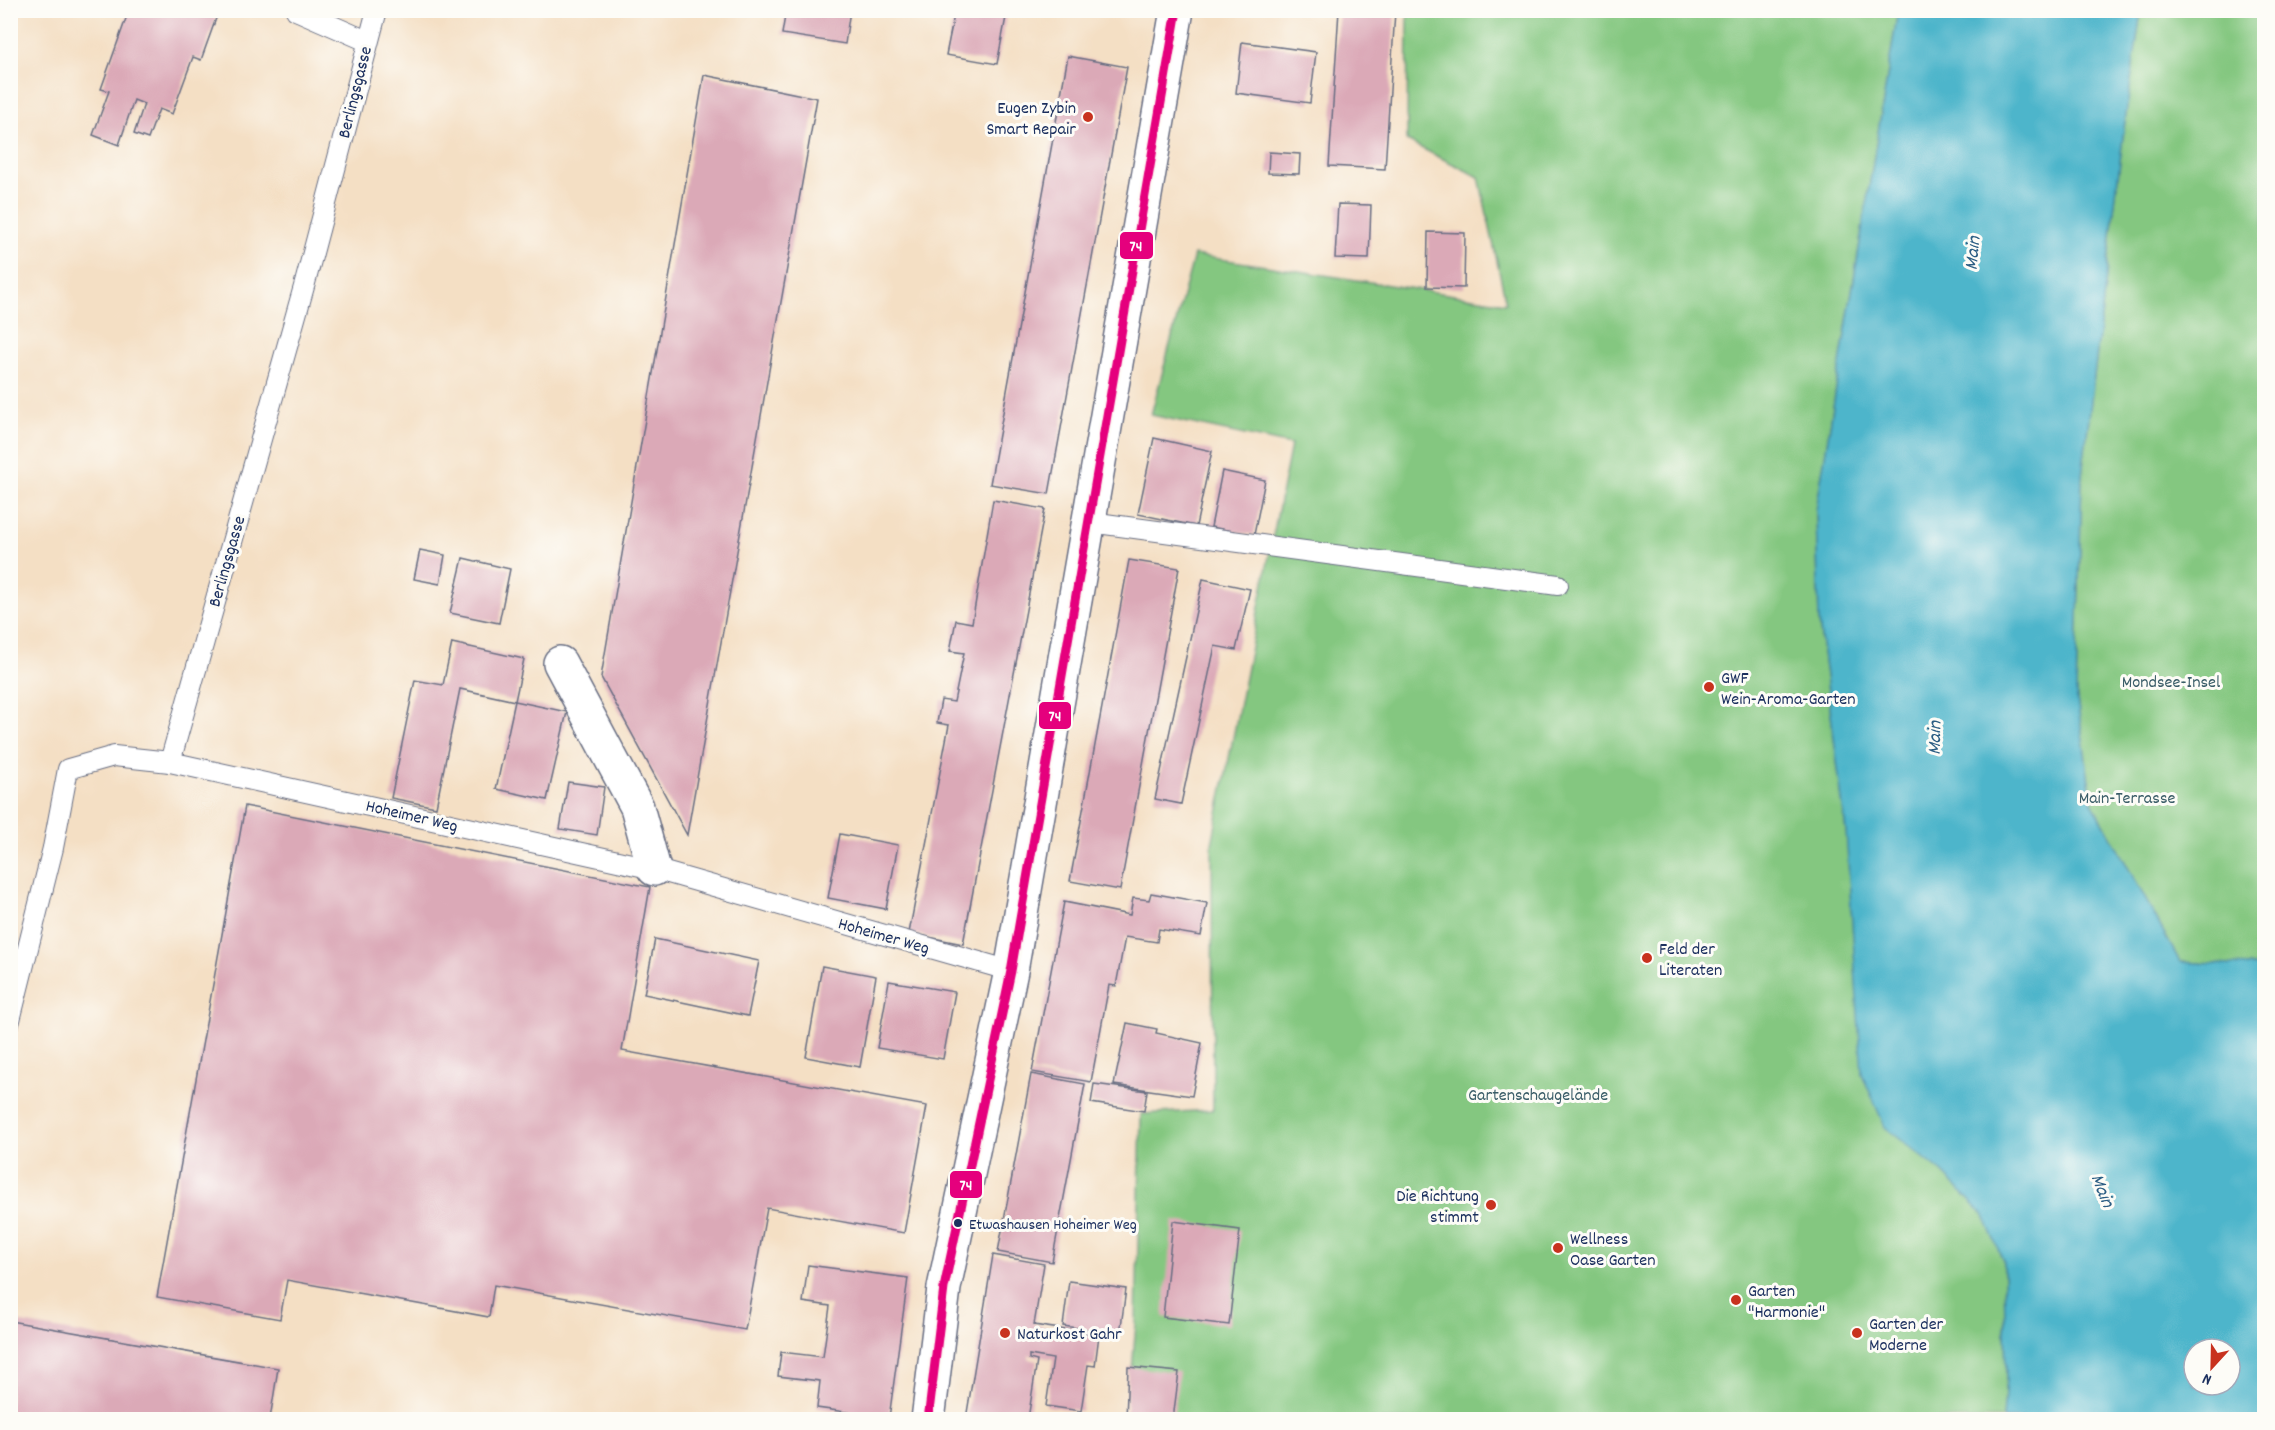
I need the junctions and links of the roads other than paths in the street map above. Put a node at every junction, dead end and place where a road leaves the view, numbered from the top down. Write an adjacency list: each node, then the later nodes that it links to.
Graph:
1 (296, 10): 4 (lane)
2 (377, 10): 4 (lane, Berlingsgasse)
3 (1177, 10): 5 (street)
4 (367, 41): 8 (lane, Berlingsgasse)
5 (1090, 522): 6 (lane); 10 (street)
6 (1558, 585)
7 (560, 663): 9 (street)
8 (170, 762): 9 (lane, Hoheimer Weg); 11 (lane)
9 (654, 869): 10 (lane, Hoheimer Weg)
10 (1011, 971): 12 (street)
11 (10, 1020)
12 (928, 1419)

